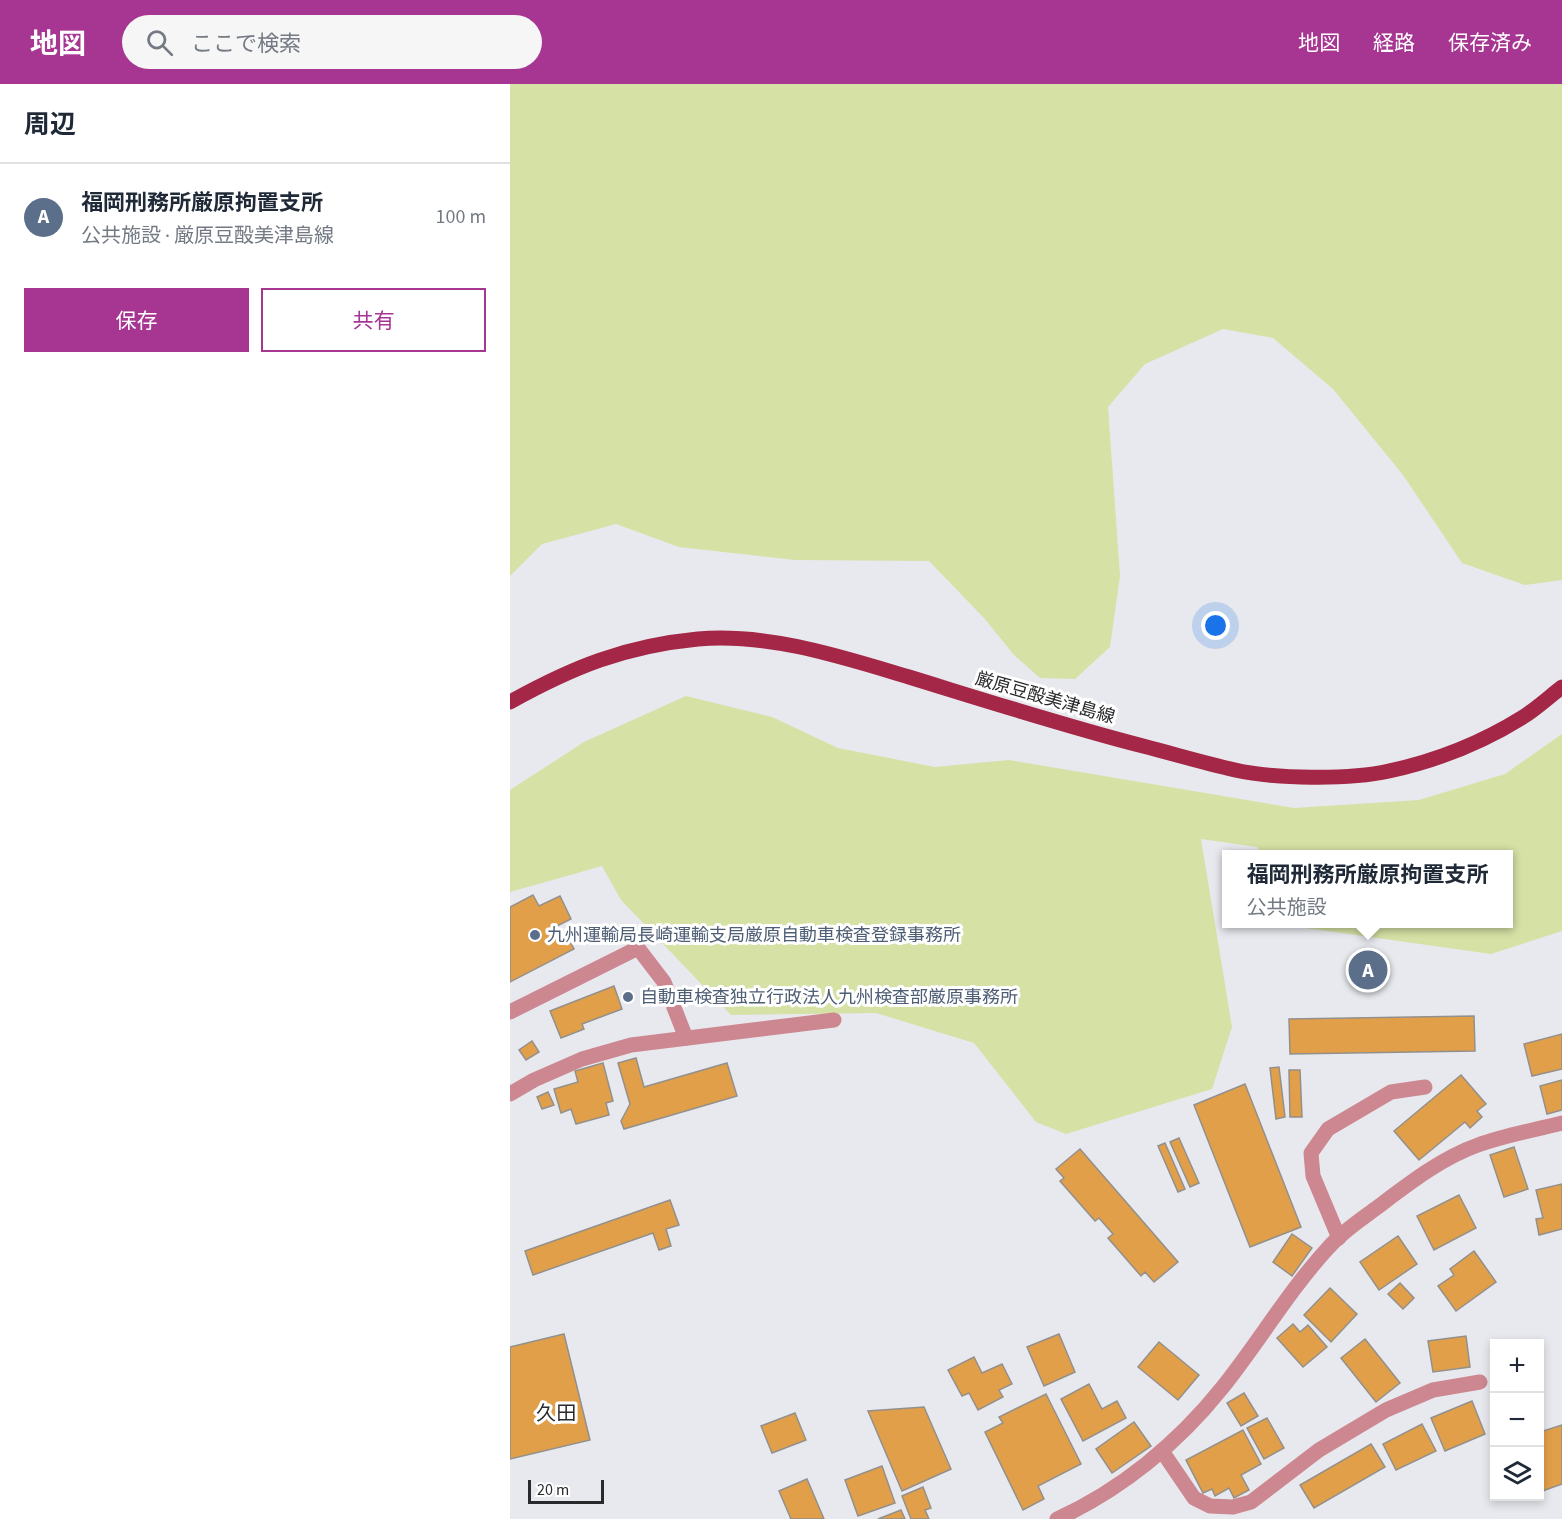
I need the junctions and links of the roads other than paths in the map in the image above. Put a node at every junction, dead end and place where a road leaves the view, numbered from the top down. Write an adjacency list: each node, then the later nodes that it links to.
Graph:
1 (1562, 687): 2 (main road, 厳原豆酘美津島線)
2 (510, 702)
3 (510, 1012): 5 (street)
4 (834, 1020): 5 (street)
5 (686, 1038): 7 (street)
6 (1425, 1087): 9 (street)
7 (510, 1094)
8 (1562, 1124): 9 (street)
9 (1339, 1238): 11 (street)
10 (1480, 1382): 11 (street)
11 (1161, 1451): 12 (street)
12 (1057, 1519)

